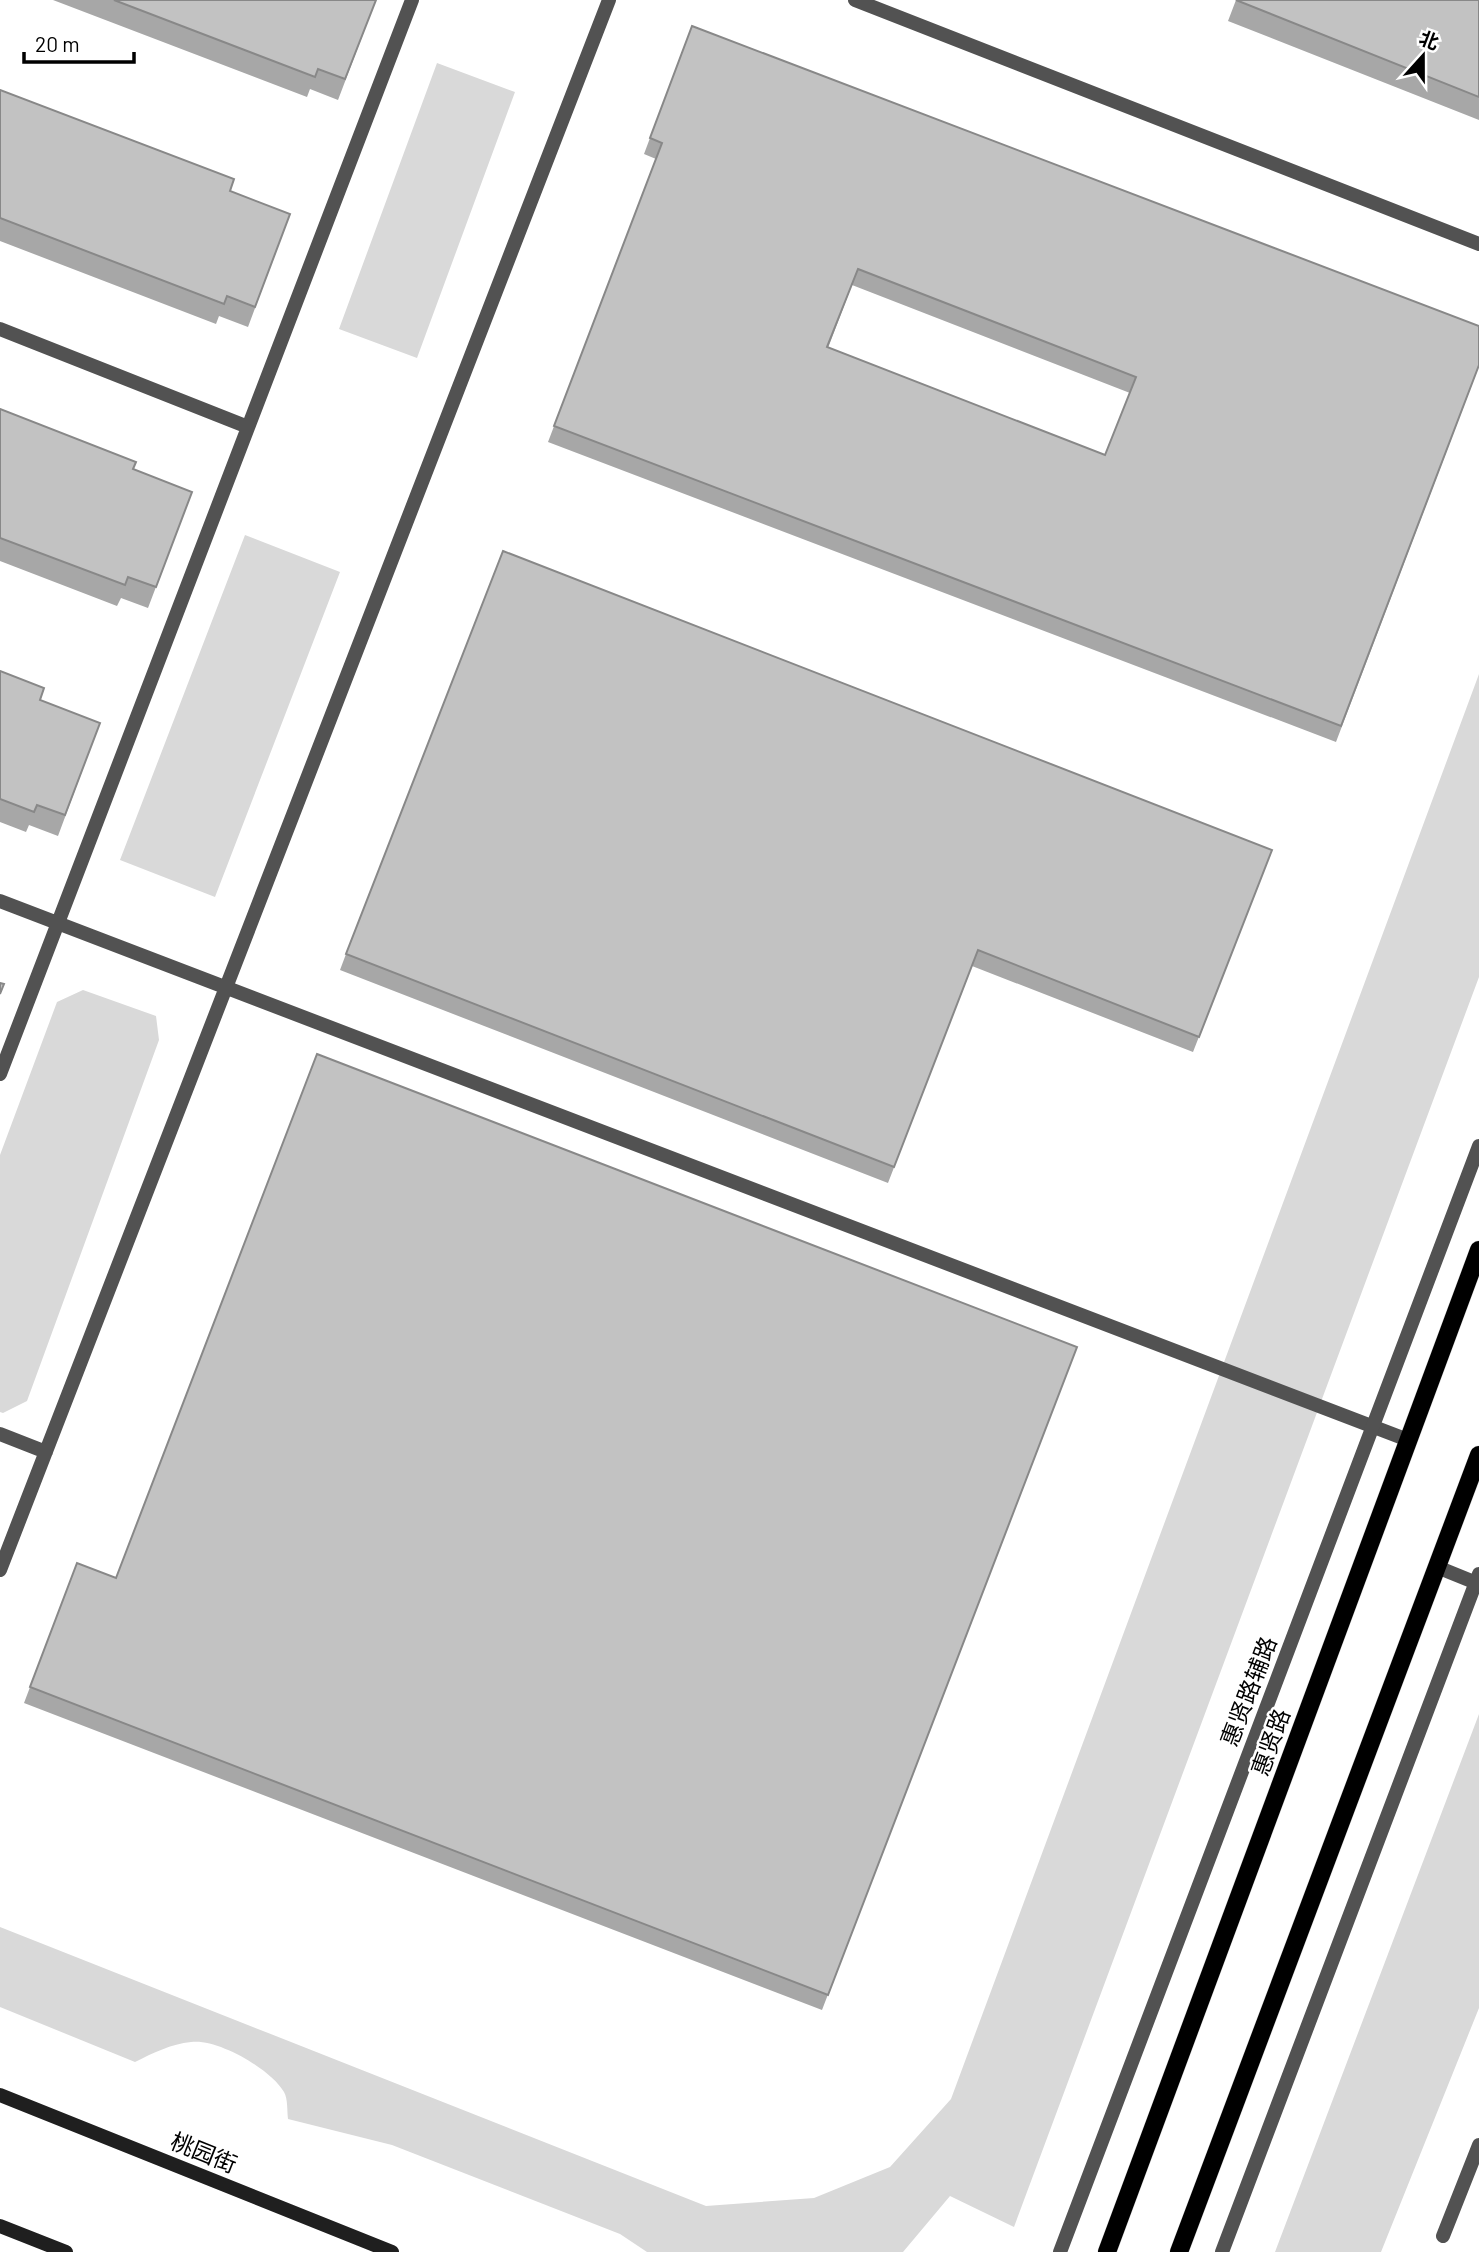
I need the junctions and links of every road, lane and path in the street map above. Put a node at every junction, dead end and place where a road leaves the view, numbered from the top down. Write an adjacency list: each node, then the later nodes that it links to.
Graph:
1 (412, 0): 6 (street)
2 (609, 0): 9 (street)
3 (855, 0): 4 (street)
4 (1479, 244)
5 (0, 329): 6 (street)
6 (248, 427): 8 (street)
7 (0, 901): 8 (street)
8 (58, 923): 9 (street); 10 (street)
9 (226, 988): 13 (street); 16 (street)
10 (0, 1074)
11 (1479, 1146): 13 (street, 惠贤路辅路)
12 (1479, 1250): 15 (main road, 惠贤路)
13 (1373, 1427): 15 (street); 27 (street, 惠贤路辅路)
14 (0, 1434): 16 (street)
15 (1408, 1440): 28 (main road, 惠贤路)
16 (46, 1452): 19 (street)
17 (1479, 1455): 18 (main road)
18 (1437, 1567): 20 (street); 29 (main road)
19 (0, 1570)
20 (1478, 1580): 30 (street)
21 (0, 2095): 26 (main road, 桃园街)
22 (1479, 2145): 24 (street)
23 (0, 2226): 25 (main road)
24 (1443, 2236)
25 (66, 2252)
26 (391, 2252)
27 (1060, 2252)
28 (1107, 2252)
29 (1179, 2252)
30 (1222, 2252)

